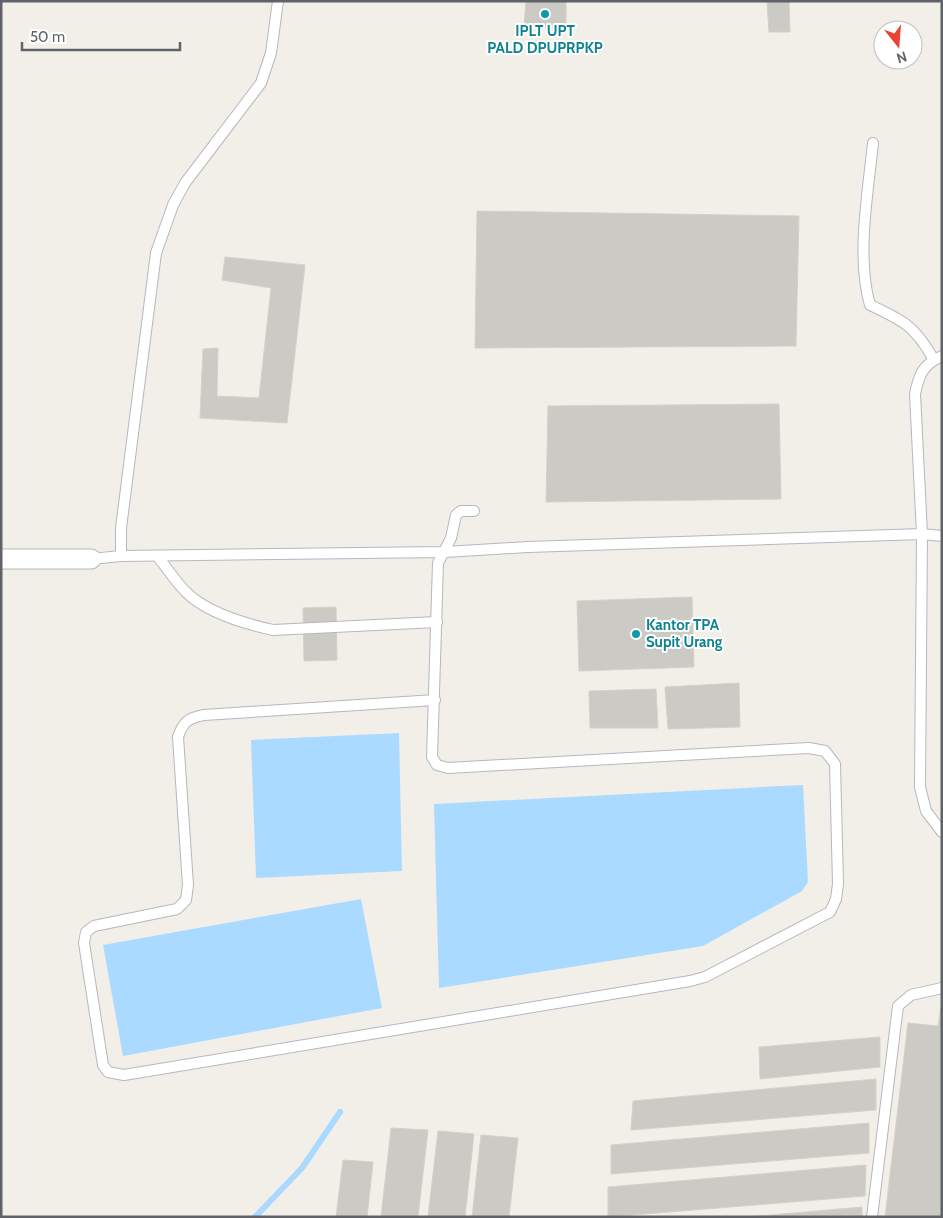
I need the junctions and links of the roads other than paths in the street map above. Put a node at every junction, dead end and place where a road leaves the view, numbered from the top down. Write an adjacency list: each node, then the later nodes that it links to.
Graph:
1 (278, 1): 8 (lane)
2 (873, 143): 3 (lane)
3 (938, 358): 5 (lane)
4 (474, 511): 7 (lane)
5 (922, 534): 6 (lane); 7 (lane); 14 (lane)
6 (942, 536)
7 (445, 552): 9 (lane); 12 (lane)
8 (121, 556): 9 (lane); 11 (lane)
9 (158, 557): 12 (lane)
10 (1, 559): 11 (street)
11 (91, 559)
12 (437, 622): 13 (lane)
13 (435, 700): 13 (lane)
14 (942, 832)
15 (942, 988): 16 (lane)
16 (872, 1217)

